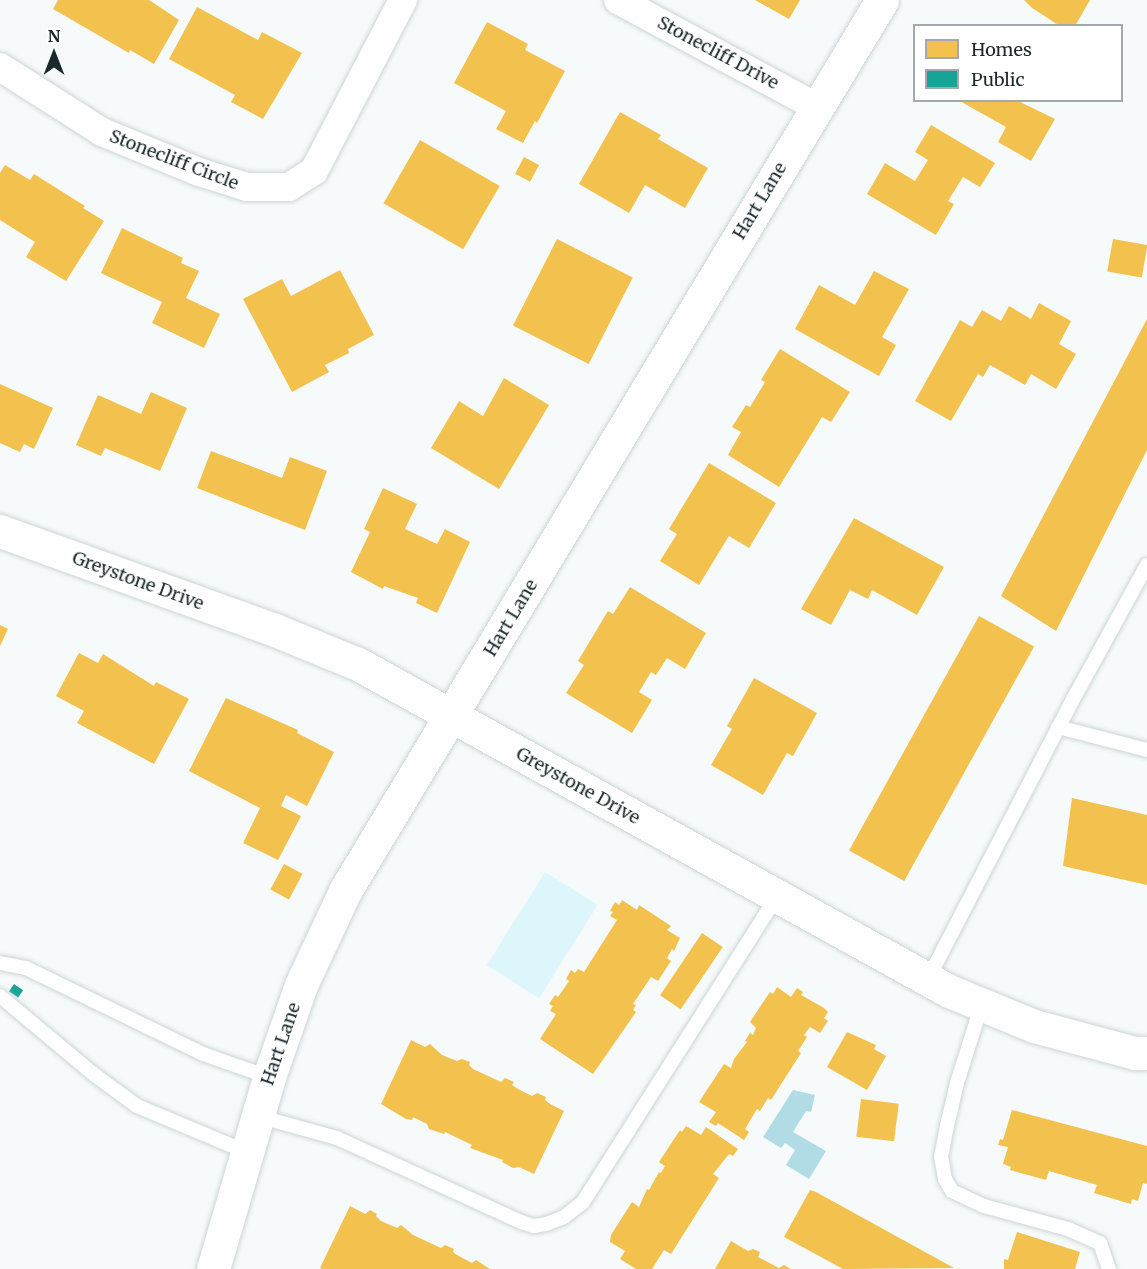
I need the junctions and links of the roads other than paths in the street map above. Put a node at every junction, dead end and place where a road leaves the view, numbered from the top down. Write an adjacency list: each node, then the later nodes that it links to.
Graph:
1 (403, 0): 4 (street, Stonecliff Circle)
2 (618, 0): 5 (street, Stonecliff Drive)
3 (882, 0): 5 (street, Hart Lane)
4 (0, 67)
5 (817, 107): 8 (street, Hart Lane)
6 (0, 531): 8 (street, Greystone Drive)
7 (1147, 565): 9 (lane)
8 (452, 716): 11 (street, Greystone Drive); 17 (street, Hart Lane)
9 (1058, 727): 10 (lane); 13 (lane)
10 (1147, 750)
11 (777, 896): 13 (street, Greystone Drive); 18 (lane)
12 (0, 963): 17 (lane)
13 (928, 979): 15 (street, Greystone Drive)
14 (0, 996): 19 (lane)
15 (982, 1004): 16 (street, Greystone Drive); 21 (lane)
16 (1147, 1053)
17 (269, 1077): 18 (street, Hart Lane)
18 (257, 1116): 19 (street, Hart Lane)
19 (247, 1152): 20 (street, Hart Lane)
20 (213, 1269)
21 (1108, 1269)

